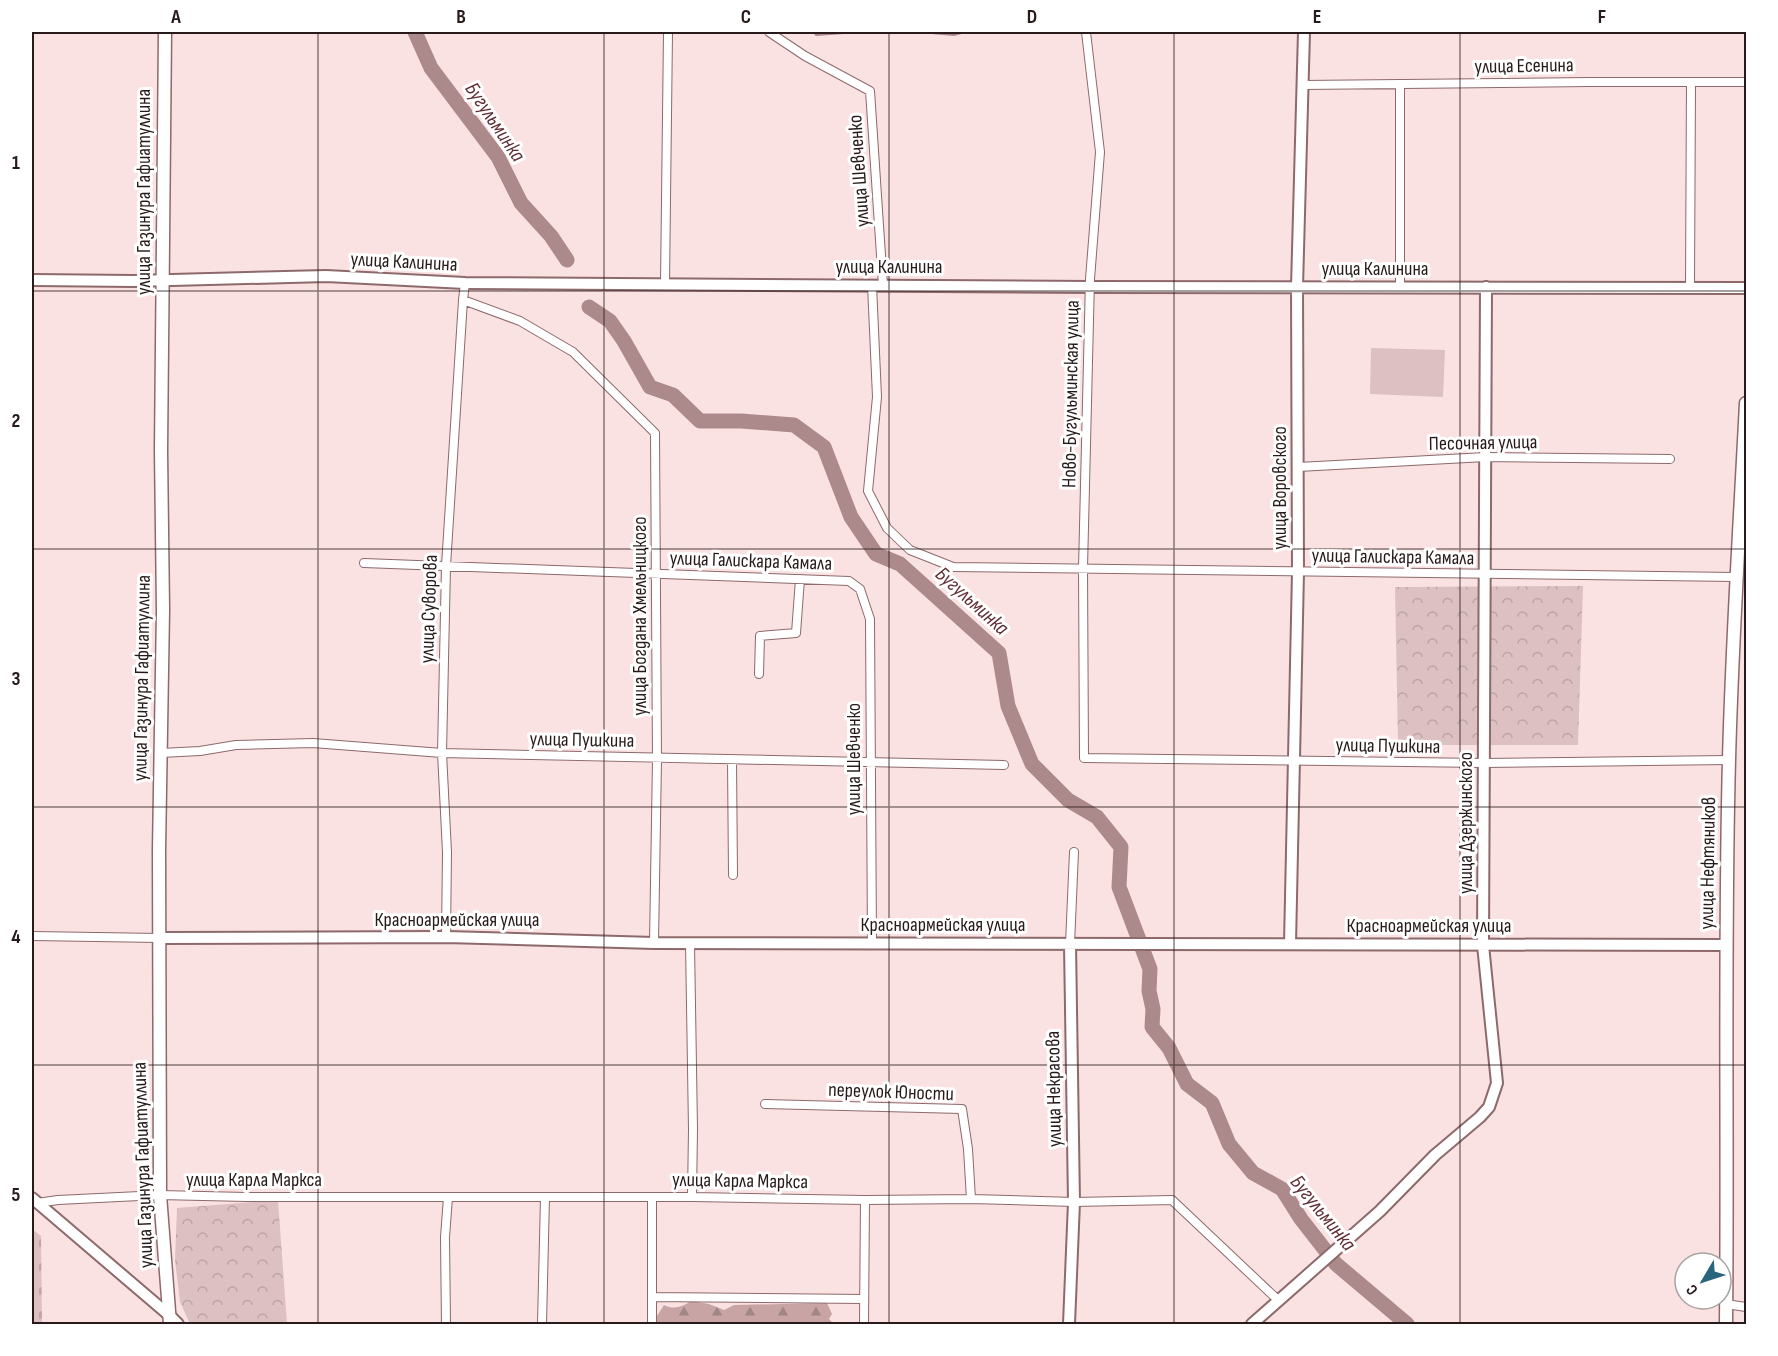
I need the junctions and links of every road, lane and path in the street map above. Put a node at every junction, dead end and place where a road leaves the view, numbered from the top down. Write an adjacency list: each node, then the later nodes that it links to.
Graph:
1 (165, 32): 11 (main road, улица Газинура Гафиатуллина)
2 (668, 32): 13 (street)
3 (769, 32): 14 (street, улица Шевченко)
4 (1086, 32): 16 (street, Ново-Бугульминская улица)
5 (1304, 32): 9 (street, улица Воровского)
6 (1691, 82): 7 (street, улица Есенина); 8 (street, улица Есенина); 19 (street)
7 (1746, 82)
8 (1400, 84): 9 (street, улица Есенина); 17 (street)
9 (1302, 85): 15 (street, улица Воровского)
10 (32, 280): 11 (street, улица Калинина)
11 (163, 280): 12 (street, улица Калинина); 37 (main road, улица Газинура Гафиатуллина)
12 (465, 283): 13 (street, улица Калинина); 21 (street, улица Суворова)
13 (665, 284): 14 (street, улица Калинина)
14 (878, 285): 16 (street, улица Калинина); 26 (street, улица Шевченко)
15 (1297, 286): 16 (street, улица Калинина); 17 (street, улица Калинина); 25 (street, улица Воровского)
16 (1090, 287): 29 (street, Ново-Бугульминская улица)
17 (1400, 287): 18 (street, улица Калинина)
18 (1486, 287): 19 (street, улица Калинина); 23 (street, улица Дзержинского)
19 (1690, 287): 20 (street, улица Калинина)
20 (1746, 288)
21 (463, 300): 28 (street, улица Суворова); 31 (street, улица Богдана Хмельницкого)
22 (1746, 403): 33 (main road, улица Нефтяников)
23 (1486, 457): 24 (street, Песочная улица); 25 (street, Песочная улица); 32 (street, улица Дзержинского)
24 (1670, 459)
25 (1298, 467): 30 (street, улица Воровского)
26 (868, 490): 29 (street, улица Галискара Камала)
27 (364, 563): 28 (street, улица Галискара Камала)
28 (446, 566): 31 (street, улица Галискара Камала); 38 (street, улица Суворова)
29 (1083, 568): 30 (street, улица Галискара Камала); 39 (street, Ново-Бугульминская улица)
30 (1298, 572): 32 (street, улица Галискара Камала); 43 (street, улица Воровского)
31 (656, 574): 34 (street, улица Галискара Камала); 40 (street, улица Богдана Хмельницкого)
32 (1485, 574): 33 (street, улица Галискара Камала); 45 (street, улица Дзержинского)
33 (1736, 577): 42 (main road, улица Нефтяников)
34 (800, 579): 35 (street, улица Галискара Камала); 36 (street)
35 (849, 581): 44 (street, улица Шевченко)
36 (759, 674)
37 (161, 753): 38 (street, улица Пушкина); 51 (main road, улица Газинура Гафиатуллина)
38 (442, 753): 40 (street, улица Пушкина); 50 (street, улица Суворова)
39 (1084, 758): 43 (street, улица Пушкина)
40 (657, 759): 41 (street, улица Пушкина); 52 (street, улица Богдана Хмельницкого)
41 (732, 760): 44 (street, улица Пушкина); 48 (street)
42 (1729, 760): 45 (street, улица Пушкина); 58 (main road, улица Нефтяников)
43 (1295, 761): 45 (street, улица Пушкина); 56 (street, улица Воровского)
44 (870, 763): 46 (street, улица Пушкина); 54 (street, улица Шевченко)
45 (1484, 763): 57 (street, улица Дзержинского)
46 (1004, 765)
47 (1074, 852): 55 (street, улица Некрасова)
48 (733, 875)
49 (32, 936): 51 (street)
50 (446, 937): 51 (street, Красноармейская улица); 52 (street, Красноармейская улица)
51 (160, 938): 60 (main road, улица Газинура Гафиатуллина)
52 (654, 943): 53 (street, Красноармейская улица)
53 (690, 943): 54 (street, Красноармейская улица); 64 (street)
54 (872, 943): 55 (street, Красноармейская улица)
55 (1070, 944): 56 (street, Красноармейская улица); 68 (street, улица Некрасова)
56 (1290, 944): 57 (street, Красноармейская улица)
57 (1483, 945): 58 (street, Красноармейская улица); 72 (street, улица Дзержинского)
58 (1726, 945): 69 (main road, улица Нефтяников)
59 (765, 1104): 65 (street, переулок Юности)
60 (160, 1195): 61 (street, улица Карла Маркса); 67 (street, улица Карла Маркса); 73 (main road, улица Газинура Гафиатуллина)
61 (448, 1197): 62 (street, улица Карла Маркса); 74 (street)
62 (545, 1197): 63 (street, улица Карла Маркса); 75 (street)
63 (652, 1197): 64 (street, улица Карла Маркса); 70 (street)
64 (692, 1197): 66 (street, улица Карла Маркса)
65 (970, 1199): 66 (street, улица Карла Маркса); 68 (street, улица Карла Маркса)
66 (865, 1200): 71 (street)
67 (34, 1201): 73 (street)
68 (1074, 1202): 72 (street, улица Карла Маркса); 78 (street, улица Некрасова)
69 (1726, 1251)
70 (652, 1297): 71 (street); 76 (street)
71 (864, 1299): 77 (street)
72 (1279, 1301): 79 (street, улица Дзержинского)
73 (172, 1321)
74 (446, 1324)
75 (542, 1324)
76 (652, 1324)
77 (864, 1324)
78 (1069, 1324)
79 (1252, 1324)

